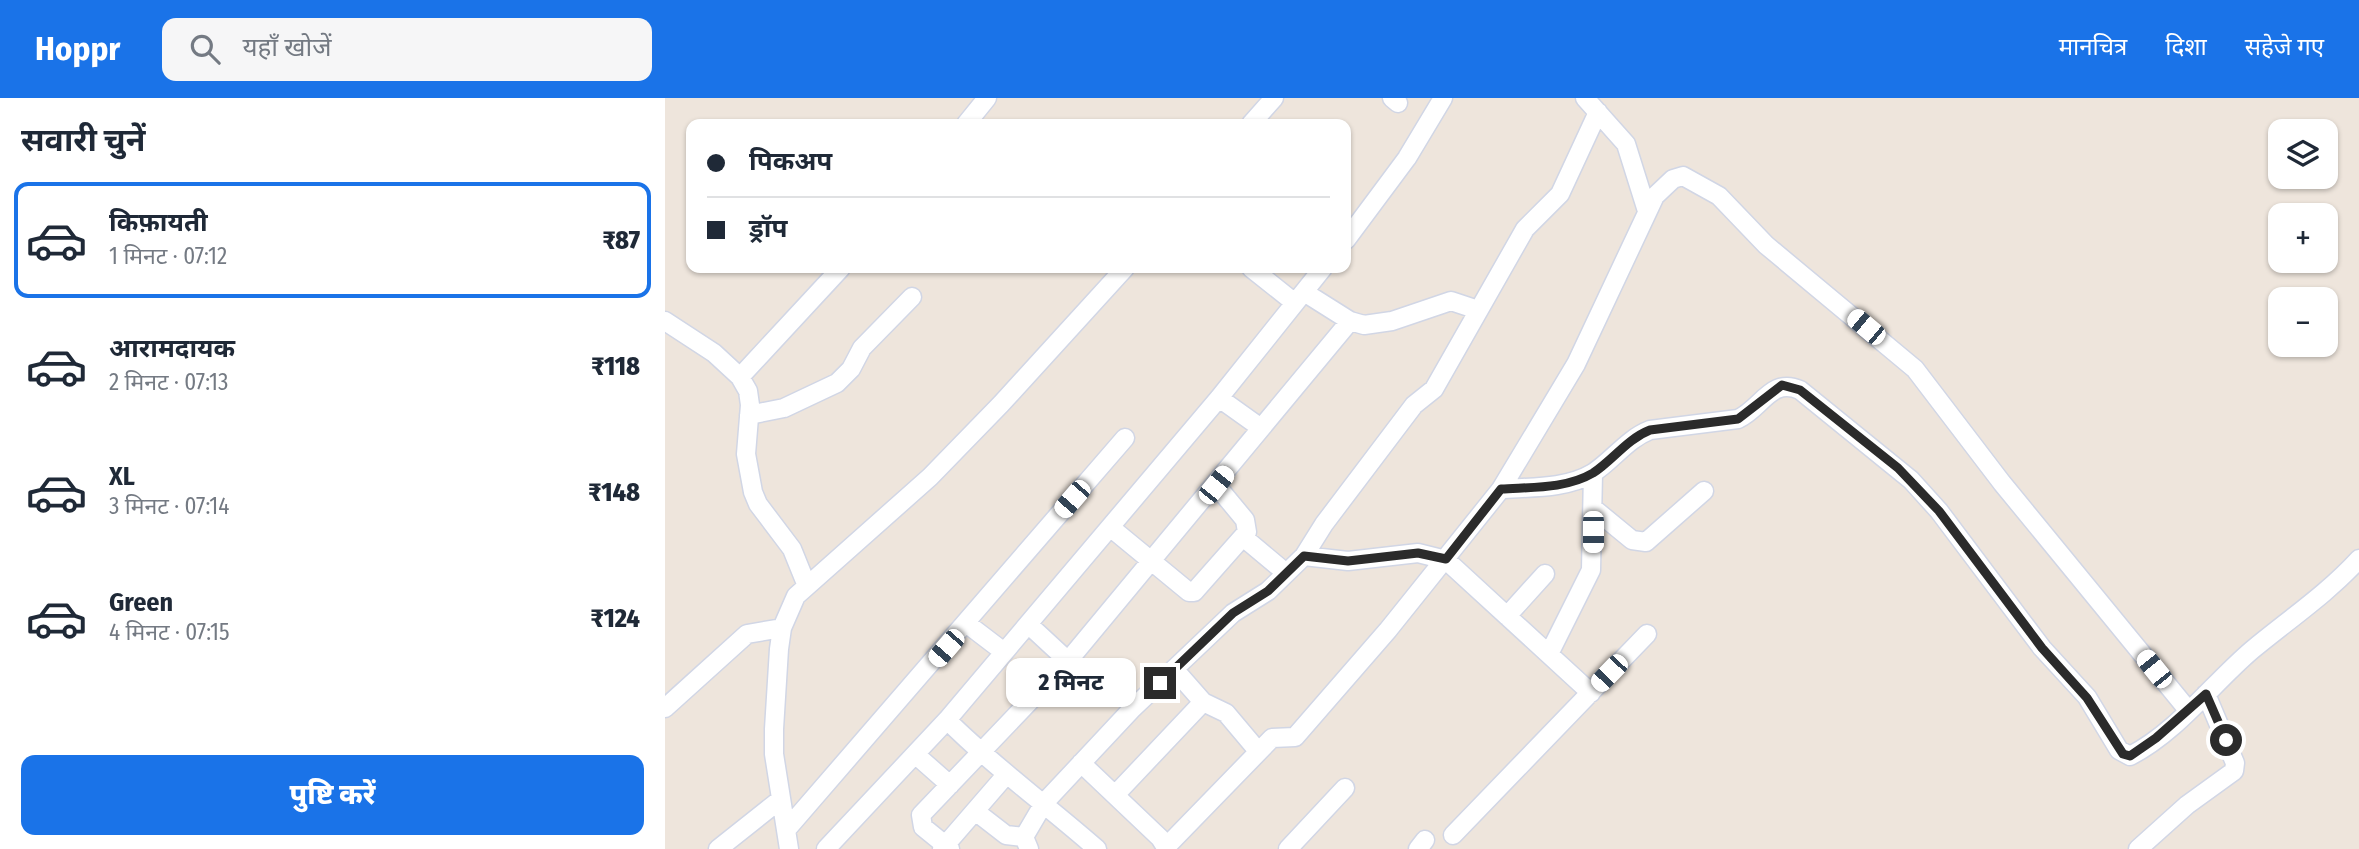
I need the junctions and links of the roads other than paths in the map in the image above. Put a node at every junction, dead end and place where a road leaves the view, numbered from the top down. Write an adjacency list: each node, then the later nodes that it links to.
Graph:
1 (987, 98): 6 (street)
2 (1274, 98): 7 (street)
3 (1443, 98): 9 (street)
4 (1585, 98): 5 (street)
5 (1598, 112): 8 (street); 16 (street)
6 (970, 119)
7 (1255, 119)
8 (1647, 211): 26 (street); 51 (street)
9 (1351, 233)
10 (836, 273): 19 (street)
11 (1120, 273): 37 (street)
12 (1259, 273): 15 (street)
13 (1319, 273): 15 (street)
14 (912, 297): 21 (street)
15 (1299, 298): 18 (street); 20 (street)
16 (1478, 310): 18 (street); 31 (street)
17 (665, 321): 19 (street)
18 (1350, 321): 22 (street)
19 (740, 377): 21 (street)
20 (1219, 398): 22 (street); 29 (street)
21 (749, 415): 37 (street)
22 (1261, 428): 25 (street)
23 (1125, 438): 39 (street)
24 (1593, 473): 26 (street); 28 (street); 51 (street)
25 (1216, 485): 30 (street); 34 (street)
26 (1501, 489): 32 (street)
27 (1704, 491): 28 (street)
28 (1593, 508): 44 (street)
29 (1109, 527): 34 (street); 40 (street)
30 (1243, 537): 34 (street); 35 (street)
31 (1304, 556): 32 (street); 35 (street)
32 (1446, 559): 38 (street); 53 (street)
33 (2359, 559): 48 (street)
34 (1153, 562): 45 (street)
35 (1286, 573): 46 (street)
36 (1545, 574): 38 (street)
37 (807, 586): 41 (street)
38 (1507, 616): 44 (street)
39 (966, 624): 43 (street); 64 (street)
40 (1028, 624): 43 (street); 45 (street)
41 (782, 628): 50 (street); 61 (street)
42 (1647, 634): 47 (street)
43 (1003, 652): 52 (street)
44 (1549, 654): 47 (street)
45 (1068, 661): 54 (street)
46 (1174, 669): 49 (street); 56 (street)
47 (1591, 693): 65 (street)
48 (2206, 694): 51 (street); 74 (street)
49 (1203, 702): 53 (street); 60 (street)
50 (665, 708)
51 (2188, 710)
52 (947, 720): 54 (street); 55 (street)
53 (1258, 751): 68 (street)
54 (980, 753): 57 (street); 58 (street)
55 (916, 755): 58 (street); 71 (street)
56 (1081, 763): 60 (street); 62 (street)
57 (1006, 775): 62 (street); 63 (street)
58 (950, 785): 67 (street)
59 (1345, 788): 73 (street)
60 (1115, 795): 68 (street)
61 (781, 799): 64 (street); 69 (street)
62 (1044, 803): 66 (street); 72 (street)
63 (975, 811): 66 (street); 67 (street)
64 (787, 830): 70 (street)
65 (1453, 835)
66 (1026, 843)
67 (946, 848)
68 (1167, 848)
69 (718, 849)
70 (789, 849)
71 (826, 849)
72 (1097, 849)
73 (1288, 849)
74 (2138, 849)

